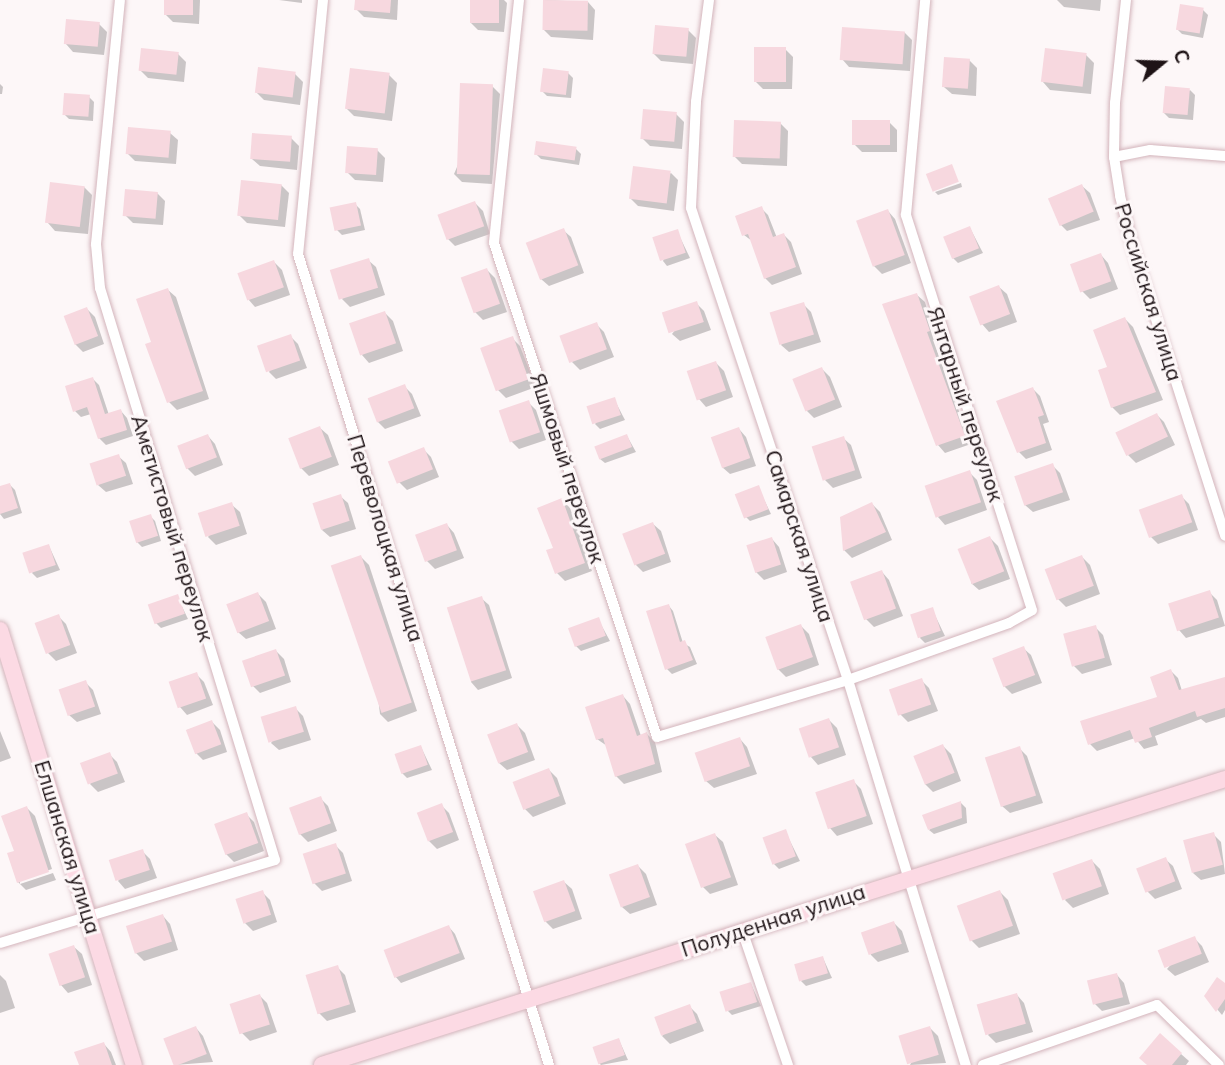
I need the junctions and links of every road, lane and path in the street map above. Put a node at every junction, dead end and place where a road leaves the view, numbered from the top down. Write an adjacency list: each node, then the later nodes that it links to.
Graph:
1 (120, 0): 14 (street, Аметистовый переулок)
2 (323, 0): 17 (street, Переволоцкая улица)
3 (519, 0): 11 (street, Яшмовый переулок)
4 (709, 0): 11 (street, Самарская улица)
5 (925, 0): 11 (street, Янтарный переулок)
6 (1126, 0): 8 (street, Российская улица)
7 (1225, 156): 8 (street)
8 (1114, 157): 9 (street, Российская улица)
9 (1225, 536)
10 (0, 630): 14 (street, Елшанская улица)
11 (848, 680): 13 (street, Самарская улица)
12 (1225, 779): 13 (street, Полуденная улица)
13 (908, 878): 15 (street, Полуденная улица); 22 (street, Самарская улица)
14 (90, 917): 16 (street); 18 (street, Елшанская улица)
15 (742, 930): 17 (street, Полуденная улица); 21 (street)
16 (0, 943)
17 (528, 999): 19 (street, Полуденная улица); 20 (street, Переволоцкая улица)
18 (134, 1065)
19 (322, 1065)
20 (549, 1065)
21 (788, 1065)
22 (966, 1065)
23 (983, 1065): 24 (street)
24 (1219, 1065)

